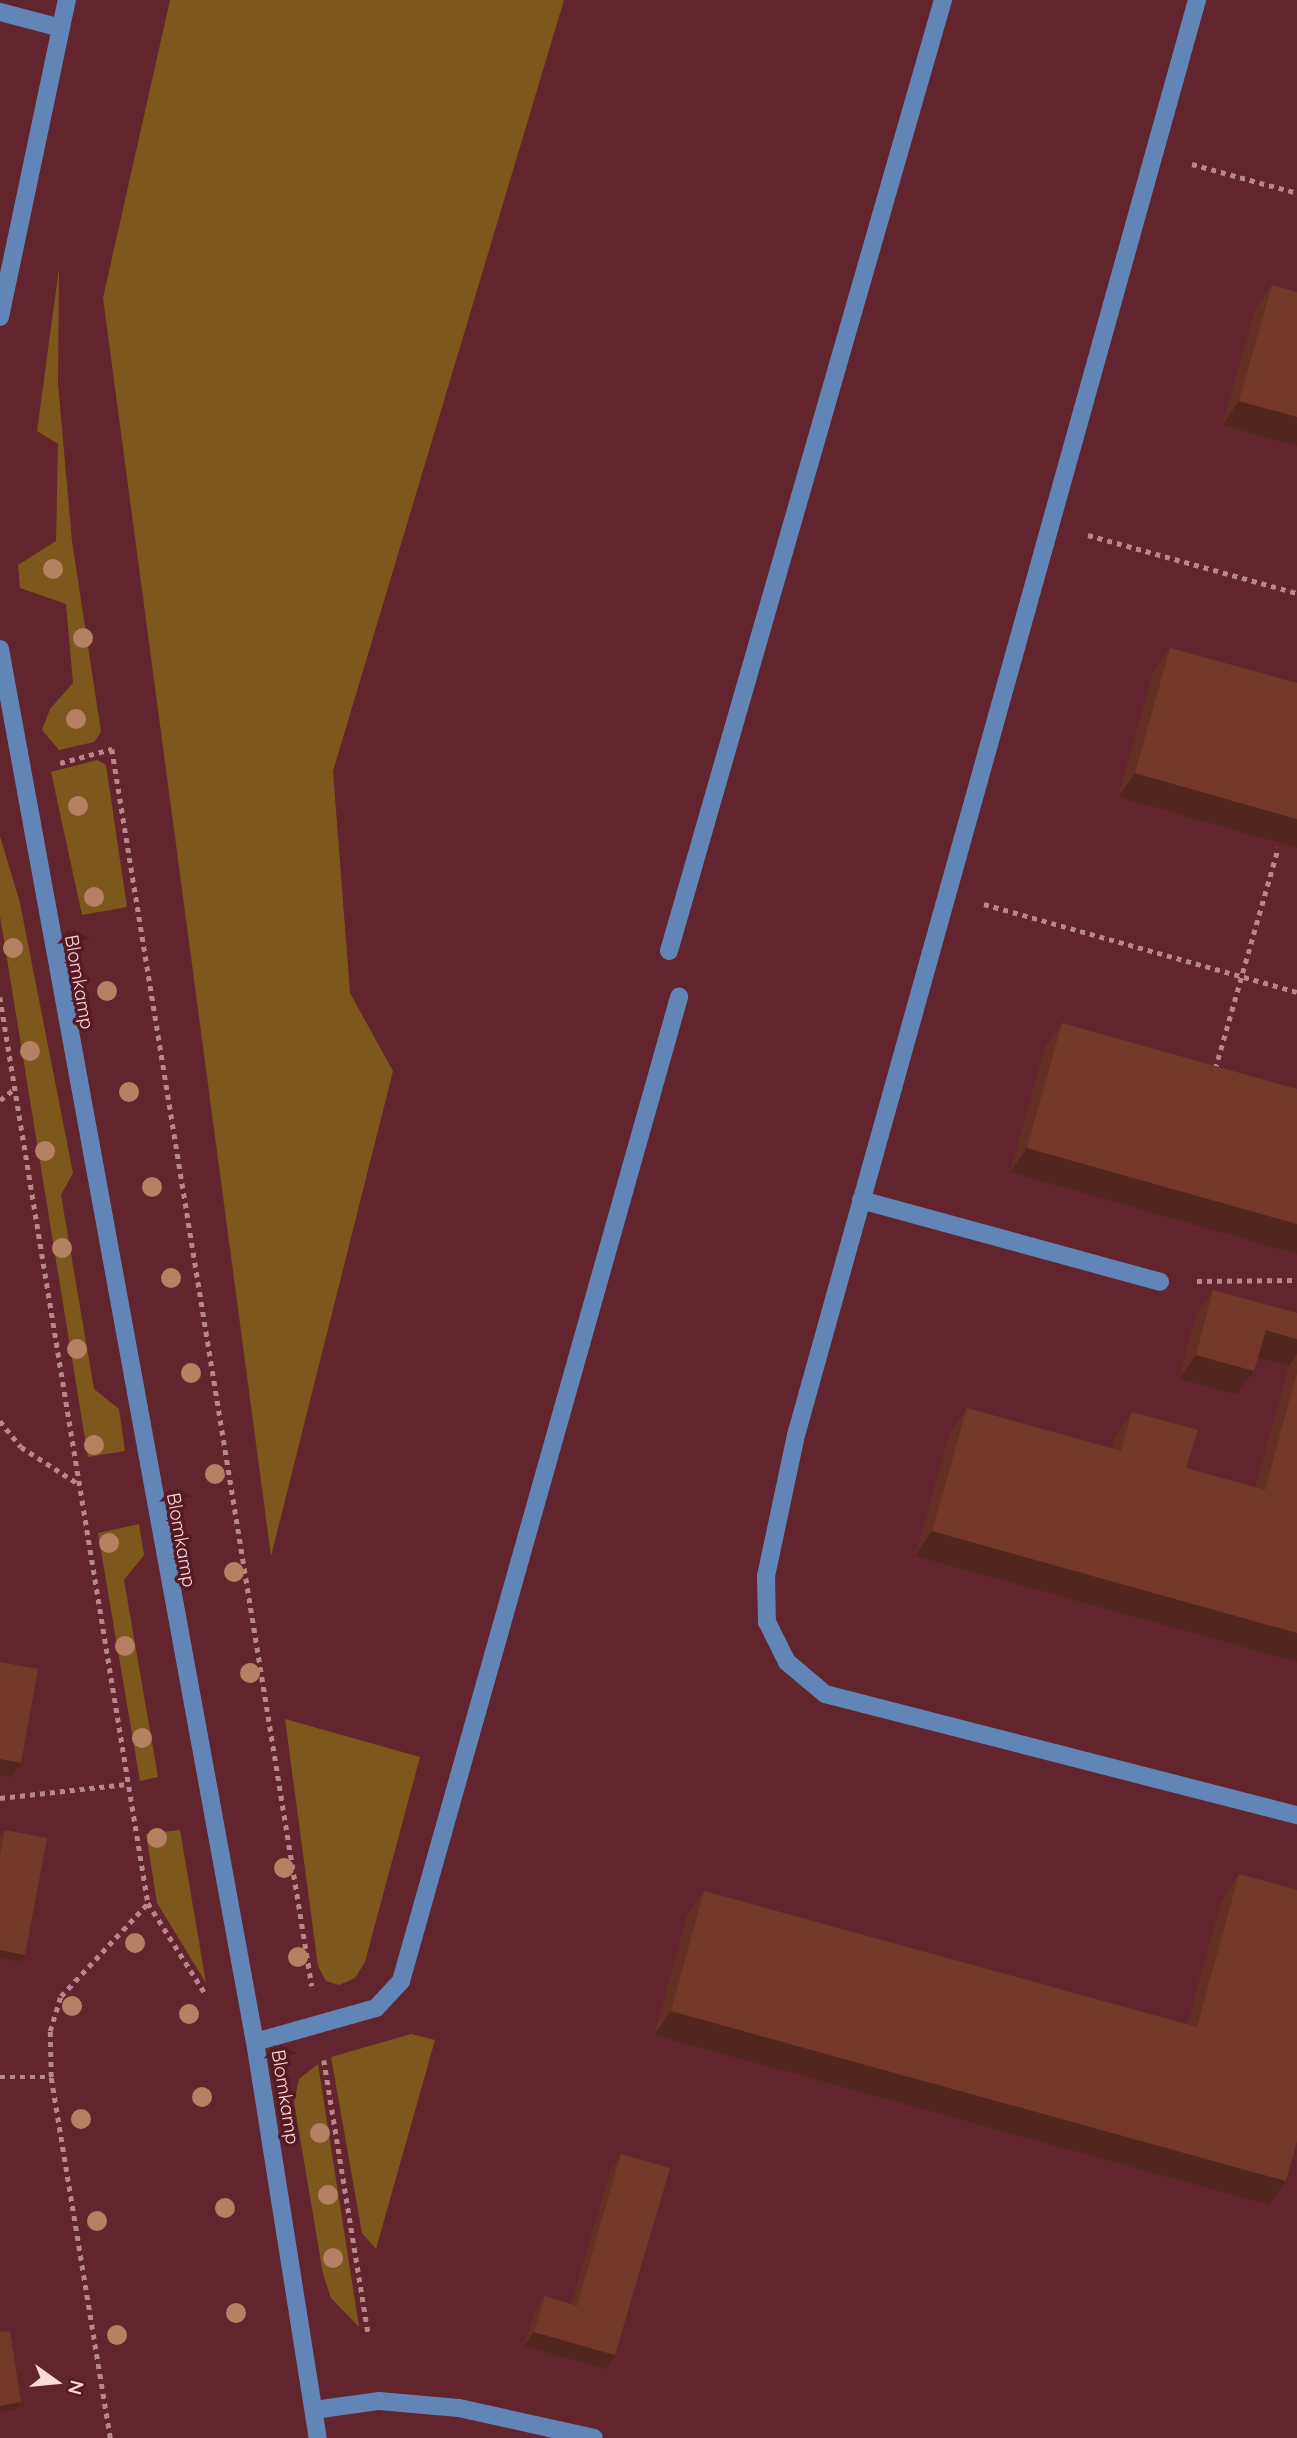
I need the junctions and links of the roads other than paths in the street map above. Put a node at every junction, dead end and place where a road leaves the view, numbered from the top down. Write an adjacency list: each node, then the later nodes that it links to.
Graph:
1 (67, 0): 5 (street)
2 (943, 0): 9 (street)
3 (1197, 0): 11 (street)
4 (0, 12): 5 (street)
5 (61, 28): 6 (street)
6 (0, 317)
7 (0, 649): 8 (street, Blomkamp)
8 (2, 683): 14 (street, Blomkamp)
9 (669, 951)
10 (678, 998): 14 (street)
11 (861, 1200): 12 (street); 13 (street)
12 (1160, 1282)
13 (1297, 1815)
14 (255, 2042): 15 (street, Blomkamp)
15 (314, 2410): 16 (street, Blomkamp); 17 (street)
16 (318, 2438)
17 (594, 2438)

